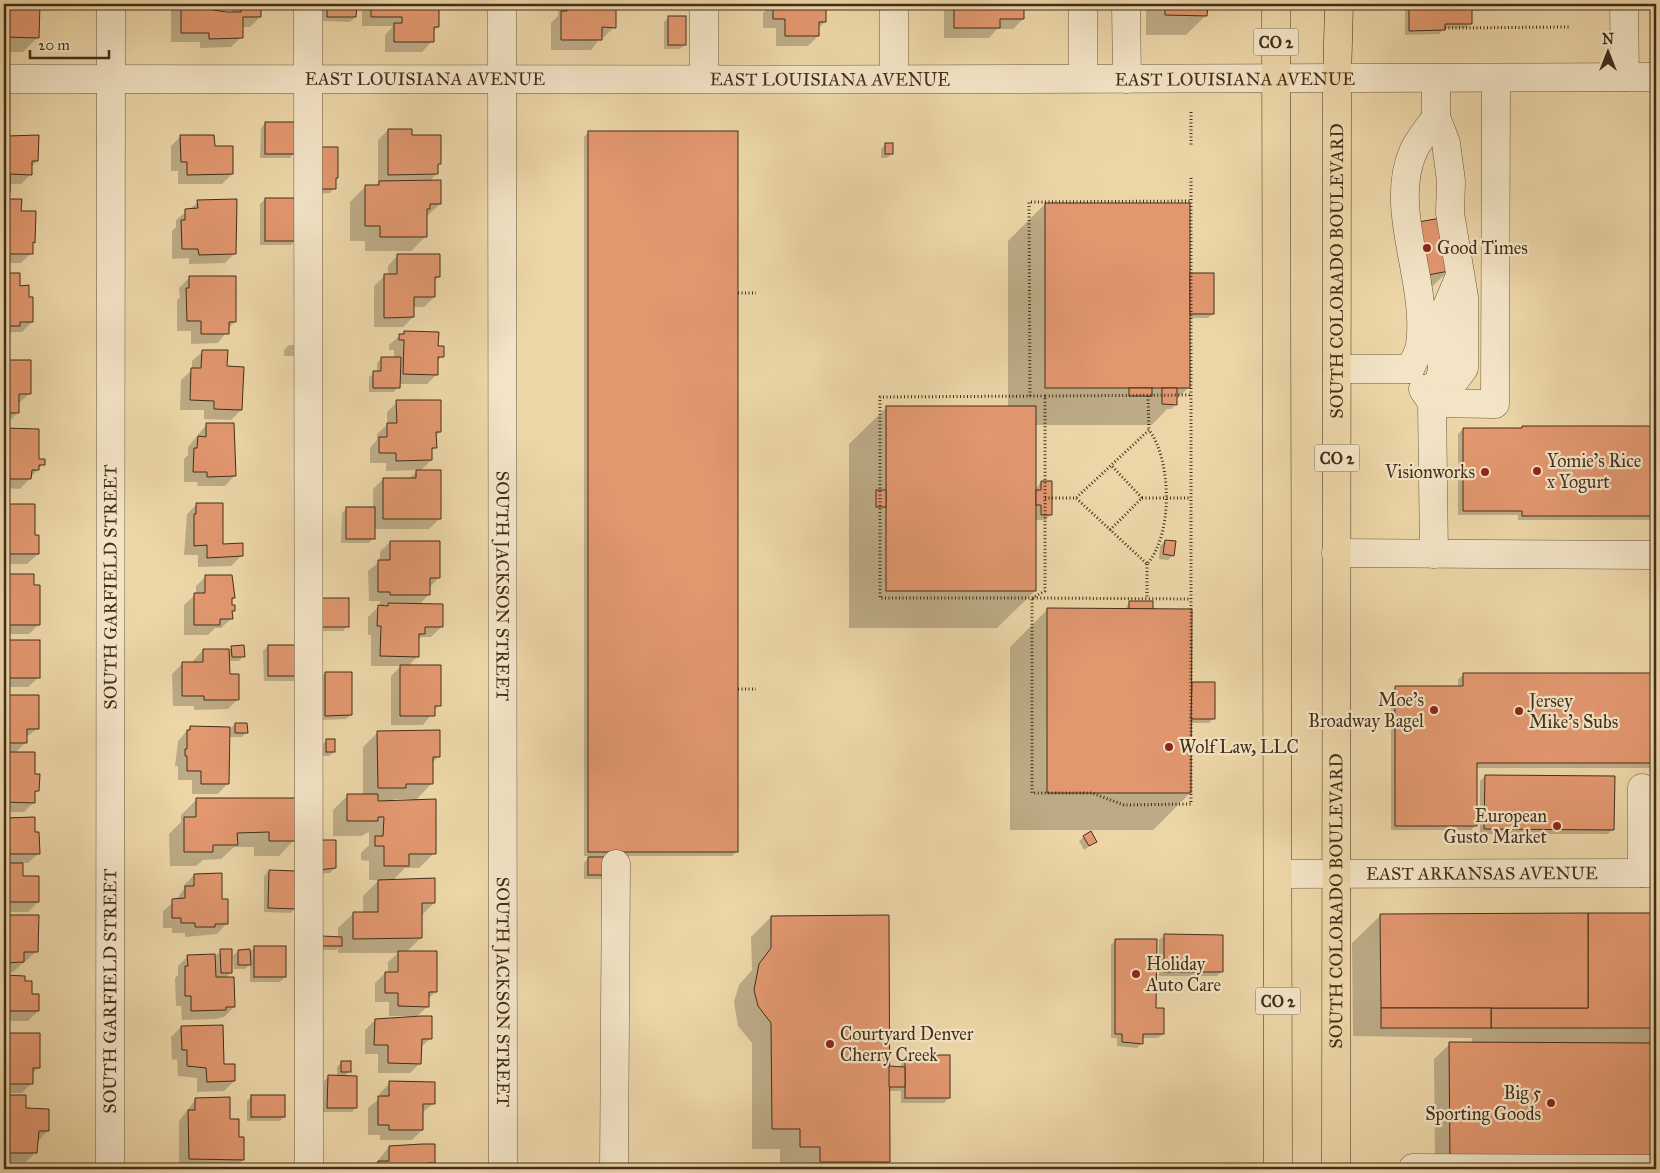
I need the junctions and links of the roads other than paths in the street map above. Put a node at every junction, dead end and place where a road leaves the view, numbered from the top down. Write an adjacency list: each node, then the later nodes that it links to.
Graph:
1 (111, 4): 18 (street, SOUTH GARFIELD STREET)
2 (308, 4): 19 (street)
3 (502, 4): 20 (street, SOUTH JACKSON STREET)
4 (704, 4): 13 (street)
5 (894, 4): 14 (street)
6 (1083, 4): 15 (street)
7 (1126, 4): 21 (street)
8 (1276, 4): 24 (main road, CO 2)
9 (1339, 4): 23 (main road, SOUTH COLORADO BOULEVARD / CO 2)
10 (1624, 4): 11 (street)
11 (1625, 77): 12 (street, EAST LOUISIANA AVENUE); 16 (street, EAST LOUISIANA AVENUE)
12 (1656, 77)
13 (704, 78): 14 (street, EAST LOUISIANA AVENUE); 20 (street, EAST LOUISIANA AVENUE)
14 (894, 78): 15 (street, EAST LOUISIANA AVENUE)
15 (1083, 78): 21 (street, EAST LOUISIANA AVENUE)
16 (1496, 78): 22 (street, EAST LOUISIANA AVENUE); 27 (street)
17 (4, 79): 18 (street, EAST LOUISIANA AVENUE)
18 (111, 79): 19 (street, EAST LOUISIANA AVENUE); 37 (street, SOUTH GARFIELD STREET)
19 (307, 79): 20 (street, EAST LOUISIANA AVENUE); 38 (street)
20 (502, 79): 39 (street, SOUTH JACKSON STREET)
21 (1127, 79): 24 (street, EAST LOUISIANA AVENUE)
22 (1436, 79): 23 (street, EAST LOUISIANA AVENUE); 25 (street)
23 (1337, 80): 24 (street, EAST LOUISIANA AVENUE); 26 (main road, SOUTH COLORADO BOULEVARD / CO 2)
24 (1276, 81): 35 (main road, CO 2)
25 (1436, 117): 27 (street); 27 (street)
26 (1337, 369): 27 (street); 28 (main road, SOUTH COLORADO BOULEVARD / CO 2)
27 (1426, 387): 29 (street)
28 (1336, 553): 29 (street); 33 (main road, SOUTH COLORADO BOULEVARD / CO 2)
29 (1434, 554): 30 (street)
30 (1656, 555)
31 (1642, 788): 34 (street)
32 (616, 864): 40 (street)
33 (1336, 873): 34 (street, EAST ARKANSAS AVENUE); 35 (street, EAST ARKANSAS AVENUE); 42 (main road, SOUTH COLORADO BOULEVARD / CO 2)
34 (1649, 873)
35 (1278, 874): 41 (main road, CO 2)
36 (1413, 1168): 43 (street)
37 (110, 1169)
38 (309, 1169)
39 (503, 1169)
40 (614, 1169)
41 (1278, 1169)
42 (1336, 1169)
43 (1656, 1169)

